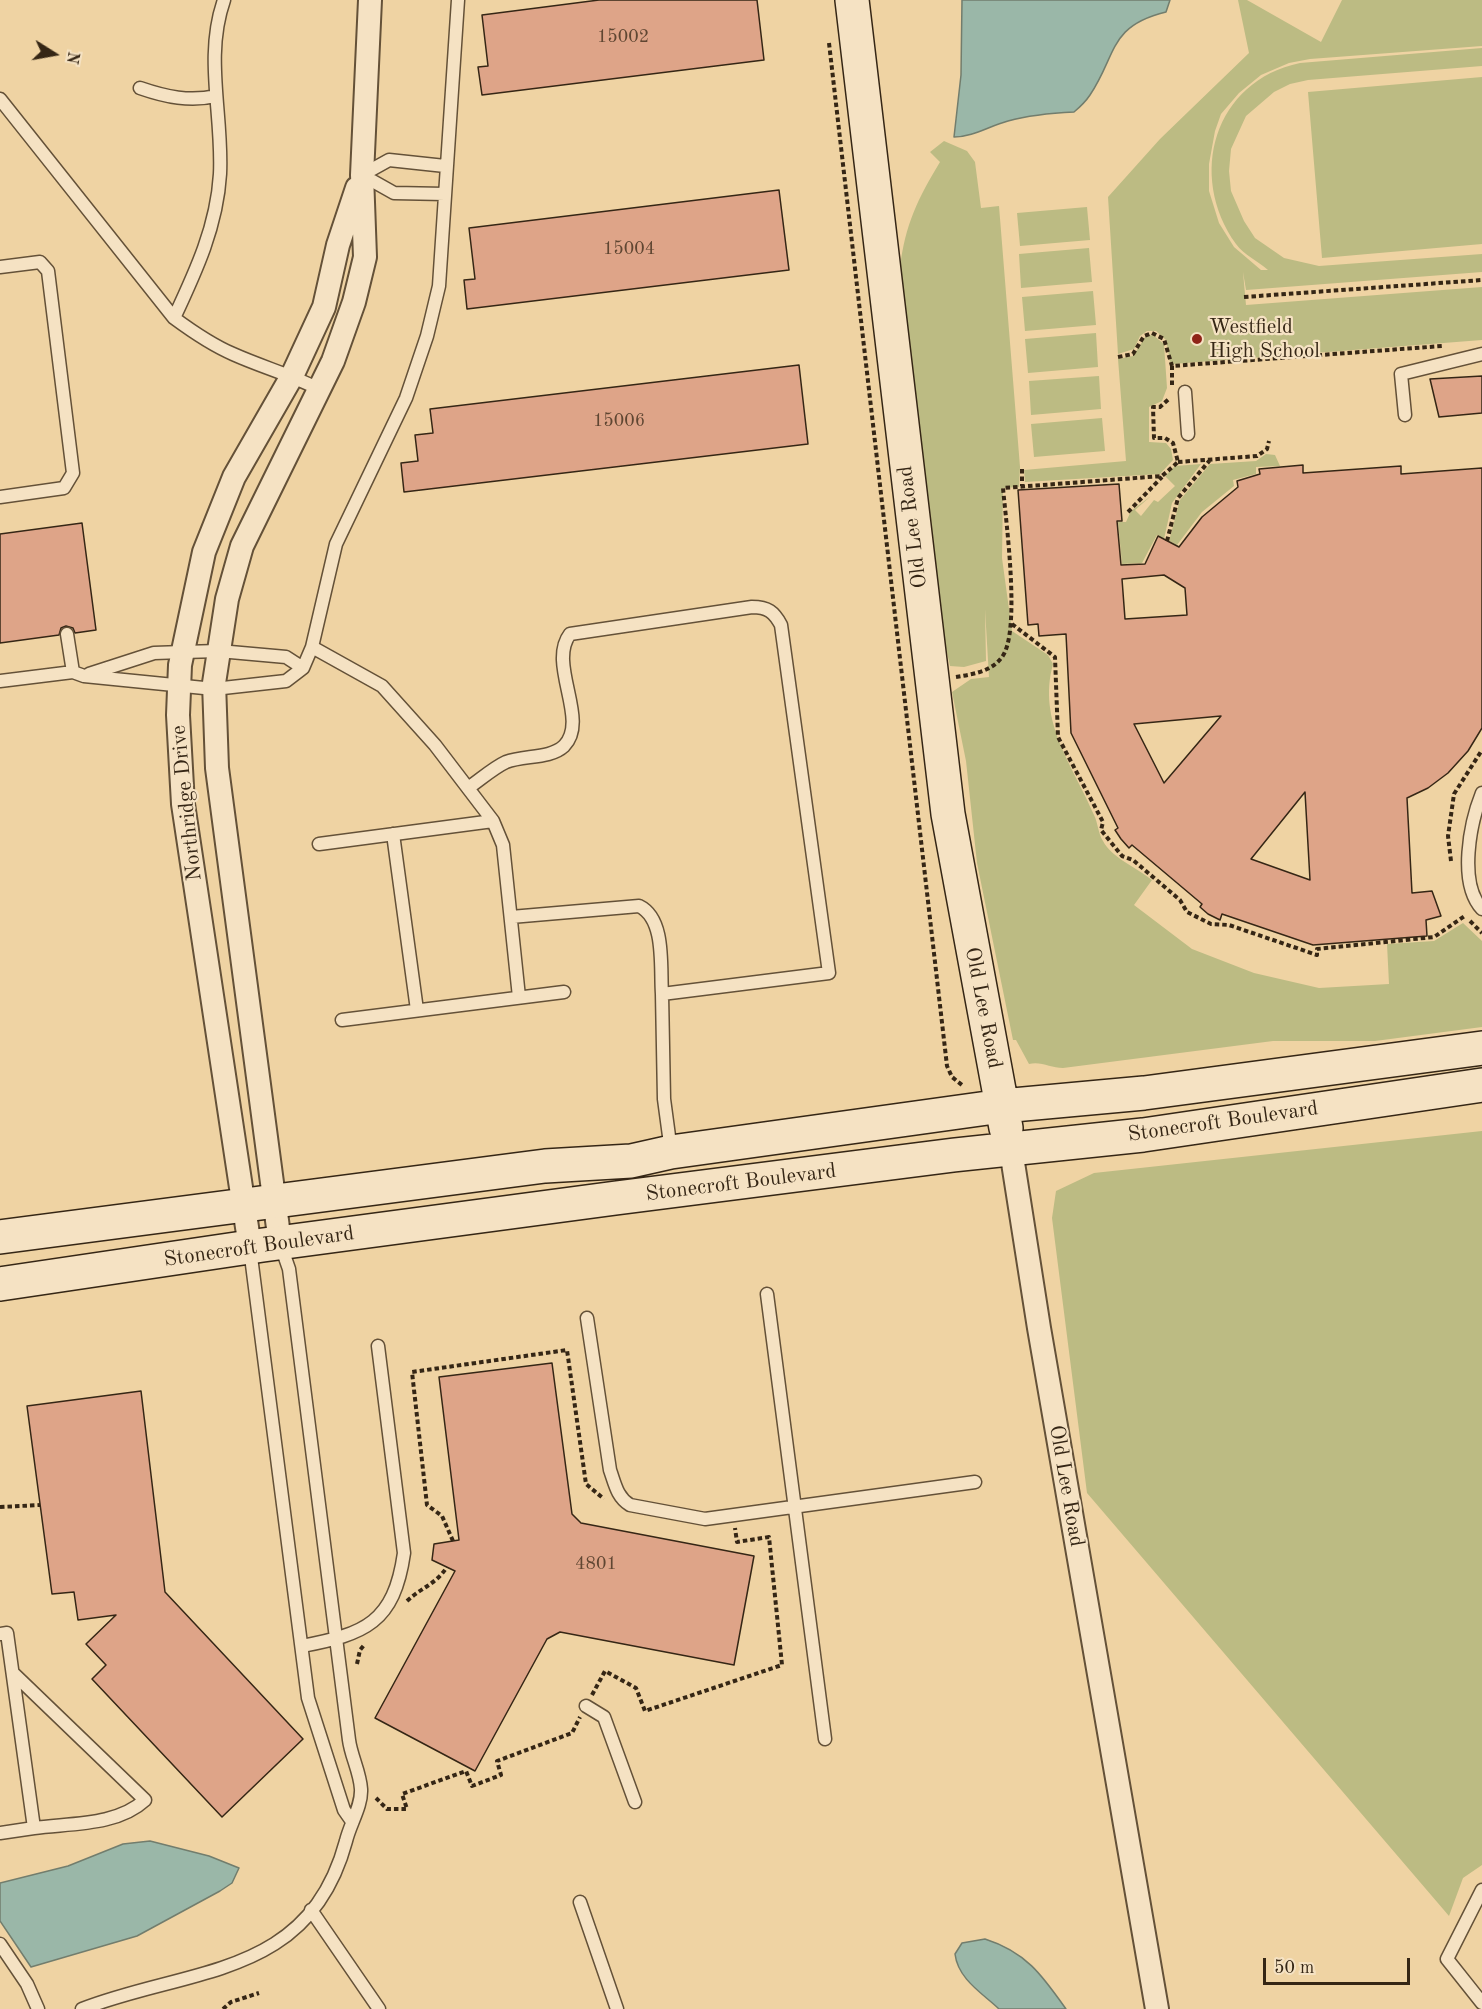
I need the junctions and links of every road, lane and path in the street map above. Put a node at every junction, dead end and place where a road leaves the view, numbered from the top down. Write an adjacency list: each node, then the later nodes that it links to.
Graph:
1 (224, 0): 6 (lane)
2 (370, 0): 9 (street, Northridge Drive)
3 (458, 0): 8 (lane)
4 (852, 0): 41 (main road, Old Lee Road)
5 (140, 88): 6 (lane)
6 (216, 96): 14 (lane)
7 (0, 99): 14 (lane)
8 (445, 166): 9 (lane); 10 (lane)
9 (362, 175): 10 (lane); 19 (street, Northridge Drive); 20 (street, Northridge Drive)
10 (444, 194): 35 (lane)
11 (0, 267): 30 (lane)
12 (1482, 280): 13 (path)
13 (1244, 297)
14 (174, 318): 19 (lane)
15 (1443, 346): 18 (path)
16 (1482, 354): 22 (lane)
17 (1118, 357): 18 (path)
18 (1172, 366): 26 (path)
19 (292, 376): 20 (lane); 37 (street, Northridge Drive)
20 (319, 389): 36 (street, Northridge Drive)
21 (1185, 392): 23 (lane)
22 (1405, 415)
23 (1188, 434)
24 (1269, 441): 25 (path)
25 (1210, 459): 26 (path); 32 (path)
26 (1178, 462): 28 (path)
27 (1022, 469): 29 (path)
28 (1162, 476): 29 (path); 31 (path)
29 (1022, 486): 33 (path)
30 (0, 497)
31 (1128, 512)
32 (1167, 541)
33 (1012, 624): 41 (path); 50 (path)
34 (67, 634): 39 (lane)
35 (312, 647): 38 (lane); 44 (lane)
36 (219, 651): 37 (lane); 38 (lane); 43 (street, Northridge Drive)
37 (183, 652): 39 (lane); 42 (street, Northridge Drive)
38 (303, 668): 43 (lane)
39 (79, 674): 40 (lane); 42 (lane)
40 (0, 681)
41 (932, 682): 59 (main road, Old Lee Road)
42 (180, 687): 43 (lane); 62 (street, Northridge Drive)
43 (214, 689): 62 (street, Northridge Drive)
44 (468, 788): 46 (lane); 53 (lane)
45 (1482, 793): 49 (lane)
46 (493, 821): 47 (lane); 51 (lane)
47 (393, 834): 48 (lane); 55 (lane)
48 (319, 844)
49 (1482, 909)
50 (1466, 915)
51 (511, 917): 53 (lane); 54 (lane)
52 (564, 992): 54 (lane)
53 (662, 994): 61 (lane)
54 (519, 997): 55 (lane)
55 (417, 1011): 56 (lane)
56 (342, 1020)
57 (1482, 1048): 59 (main road, Stonecroft Boulevard)
58 (1482, 1085): 60 (main road, Stonecroft Boulevard)
59 (1002, 1106): 60 (main road, Old Lee Road); 61 (main road, Stonecroft Boulevard)
60 (1011, 1150): 64 (main road, Stonecroft Boulevard); 102 (street, Old Lee Road)
61 (671, 1152): 62 (main road, Stonecroft Boulevard)
62 (258, 1203): 63 (main road, Stonecroft Boulevard); 64 (street, Northridge Drive); 64 (street, Northridge Drive)
63 (0, 1237)
64 (265, 1245): 65 (main road, Stonecroft Boulevard); 79 (lane); 81 (lane)
65 (0, 1284)
66 (767, 1294): 72 (lane)
67 (587, 1318): 72 (lane)
68 (378, 1346): 79 (lane)
69 (975, 1482): 72 (lane)
70 (608, 1502): 75 (path)
71 (40, 1505): 73 (path)
72 (794, 1505): 85 (lane)
73 (0, 1507)
74 (734, 1523): 84 (path)
75 (453, 1541)
76 (447, 1567): 77 (path)
77 (405, 1603)
78 (0, 1634): 82 (lane)
79 (336, 1639): 81 (lane); 88 (lane)
80 (372, 1640): 83 (path)
81 (302, 1646): 88 (lane)
82 (13, 1673): 89 (lane); 89 (lane)
83 (357, 1675)
84 (586, 1706): 86 (path); 87 (lane)
85 (825, 1739)
86 (372, 1793)
87 (635, 1802)
88 (351, 1820): 93 (lane)
89 (34, 1828): 90 (lane)
90 (0, 1833)
91 (1482, 1890): 96 (lane)
92 (580, 1902): 101 (lane)
93 (311, 1910): 98 (lane); 100 (lane)
94 (0, 1944): 97 (lane)
95 (259, 1993): 99 (path)
96 (1482, 2003)
97 (39, 2009)
98 (82, 2009)
99 (223, 2009)
100 (379, 2009)
101 (617, 2009)
102 (1157, 2009)

